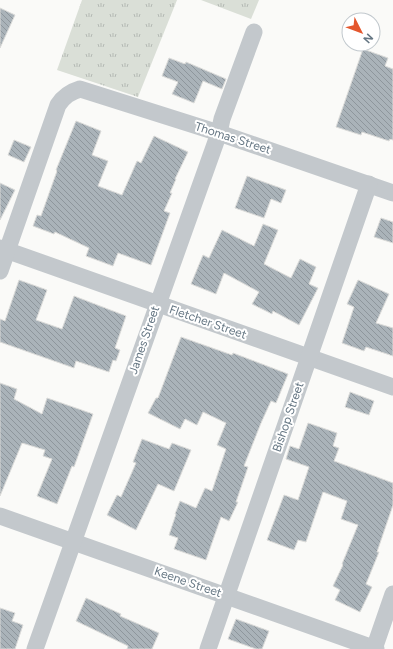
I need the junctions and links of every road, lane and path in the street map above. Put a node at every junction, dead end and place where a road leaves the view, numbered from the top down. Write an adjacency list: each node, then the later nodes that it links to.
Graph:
1 (254, 32): 2 (street, James Street)
2 (219, 133): 3 (street, Thomas Street); 5 (street, Thomas Street); 7 (street, James Street)
3 (369, 184): 4 (street, Thomas Street); 8 (street, Bishop Street)
4 (393, 193)
5 (4, 249): 6 (street); 7 (street, Fletcher Street)
6 (0, 271)
7 (157, 304): 8 (street, Fletcher Street); 11 (street, James Street)
8 (309, 358): 9 (street, Fletcher Street); 13 (street, Bishop Street)
9 (393, 387)
10 (0, 516): 11 (street, Keene Street)
11 (73, 541): 13 (street, Keene Street); 14 (street, James Street)
12 (393, 594): 16 (street)
13 (227, 596): 15 (street, Bishop Street); 16 (street, Keene Street)
14 (35, 649)
15 (208, 649)
16 (375, 649)

